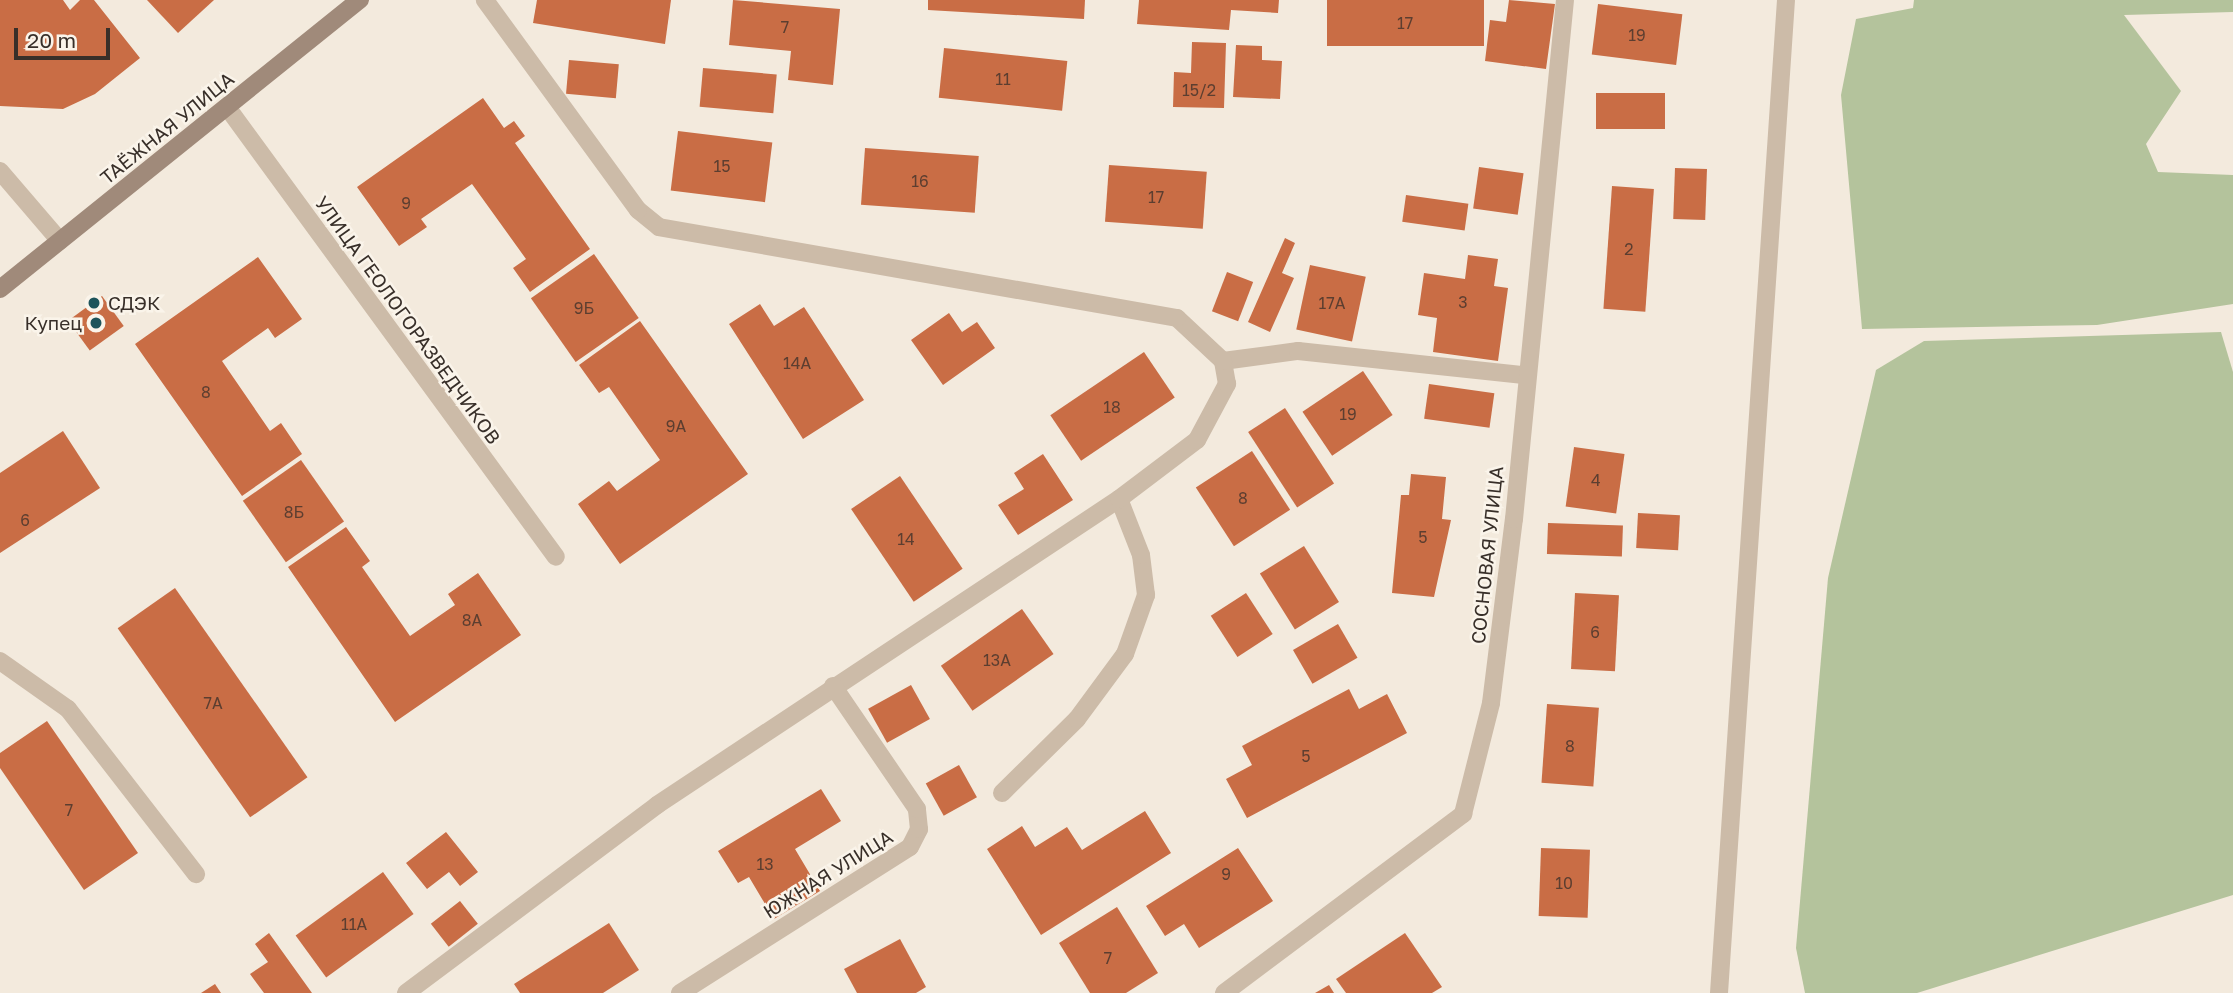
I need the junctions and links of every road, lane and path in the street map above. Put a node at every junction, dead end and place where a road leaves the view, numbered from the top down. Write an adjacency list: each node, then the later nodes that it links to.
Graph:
1 (360, 0): 5 (main road, ТАЁЖНАЯ УЛИЦА)
2 (485, 0): 9 (street)
3 (1565, 0): 10 (street, СОСНОВАЯ УЛИЦА)
4 (1786, 0): 20 (street)
5 (227, 107): 7 (main road, ТАЁЖНАЯ УЛИЦА); 12 (street, УЛИЦА ГЕОЛОГОРАЗВЕДЧИКОВ)
6 (0, 170): 7 (street)
7 (60, 241): 8 (main road, ТАЁЖНАЯ УЛИЦА)
8 (0, 289)
9 (1223, 361): 10 (street); 11 (street)
10 (1524, 375): 19 (street, СОСНОВАЯ УЛИЦА)
11 (1119, 499): 14 (street); 15 (street)
12 (556, 557)
13 (0, 661): 16 (street)
14 (833, 686): 17 (street); 18 (street, ЮЖНАЯ УЛИЦА)
15 (1002, 793)
16 (196, 874)
17 (406, 993)
18 (680, 993)
19 (1224, 993)
20 (1719, 993)

